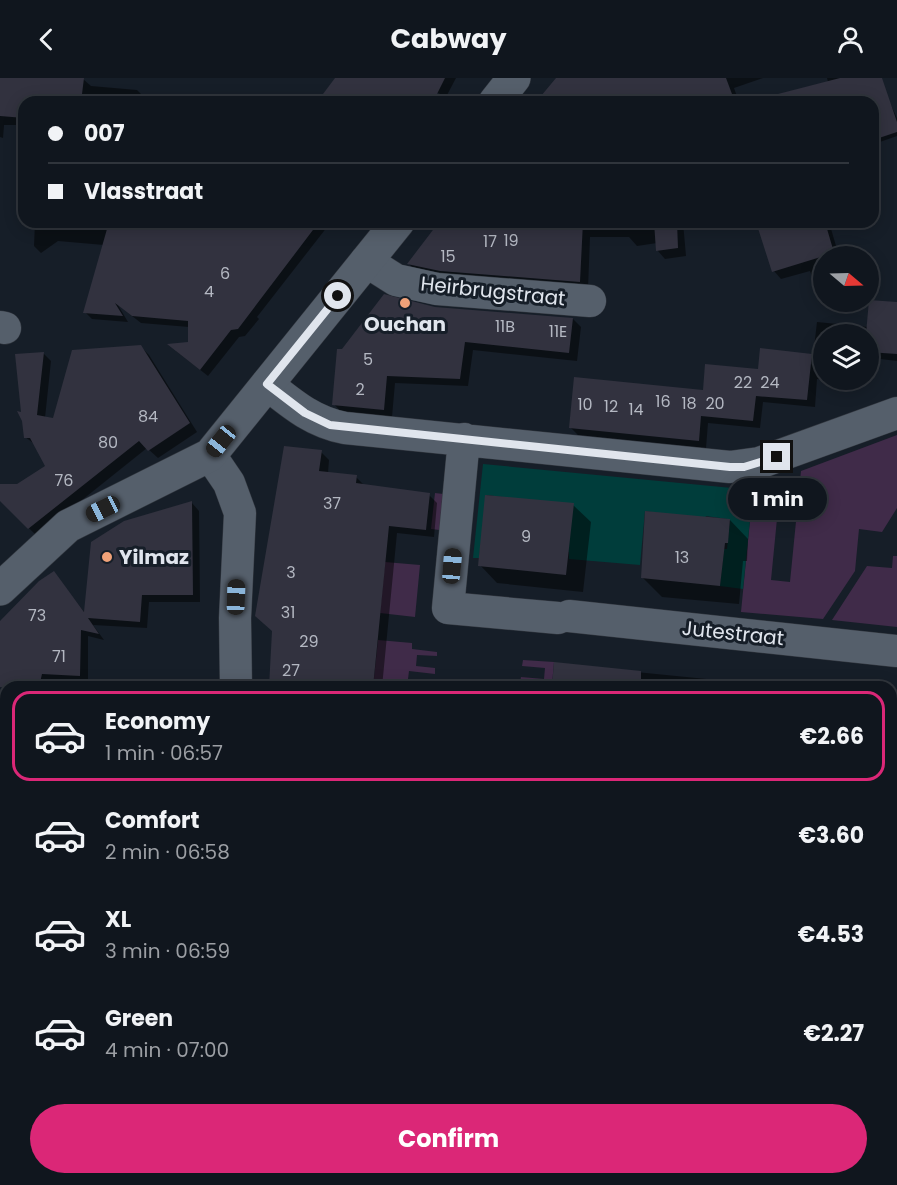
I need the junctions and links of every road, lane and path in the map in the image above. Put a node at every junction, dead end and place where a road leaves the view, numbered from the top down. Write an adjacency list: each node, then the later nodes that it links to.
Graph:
1 (514, 78): 2 (street)
2 (500, 96)
3 (393, 228): 4 (street)
4 (366, 261): 5 (street, Heirbrugstraat); 6 (street)
5 (590, 301)
6 (267, 384): 8 (street); 9 (street)
7 (897, 413): 8 (street)
8 (464, 439): 11 (street, Jutestraat)
9 (210, 455): 10 (street); 12 (street)
10 (0, 589)
11 (897, 651)
12 (236, 681)

